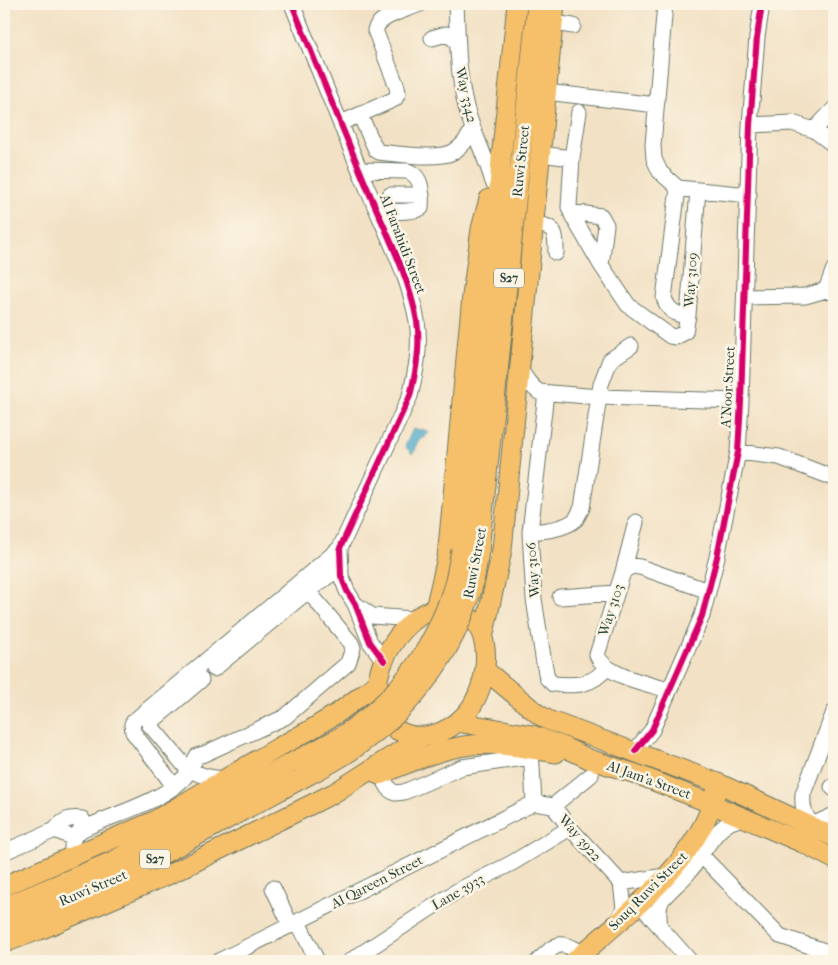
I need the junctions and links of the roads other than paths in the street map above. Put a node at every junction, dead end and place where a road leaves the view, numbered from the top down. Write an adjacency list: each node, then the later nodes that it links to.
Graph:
1 (292, 4): 18 (street, Al Farahidi Street)
2 (420, 4): 17 (street)
3 (456, 4): 12 (street, Way 3342)
4 (517, 4): 25 (main road, Ruwi Street / S27)
5 (537, 4): 26 (main road, Ruwi Street / S27)
6 (556, 4): 9 (main road)
7 (665, 4): 14 (street)
8 (762, 4): 19 (street, A'Noor Street)
9 (554, 22): 10 (street); 13 (main road)
10 (573, 26)
11 (432, 38): 12 (street)
12 (458, 44): 20 (street, Way 3342)
13 (546, 92): 14 (street); 23 (main road)
14 (656, 105): 29 (street)
15 (834, 108): 21 (street)
16 (579, 112): 24 (street)
17 (360, 116): 18 (street); 20 (street)
18 (341, 123): 27 (street, Al Farahidi Street)
19 (750, 125): 21 (street); 33 (street, A'Noor Street)
20 (473, 128): 28 (street, Way 3342)
21 (814, 130): 22 (street)
22 (834, 145)
23 (540, 154): 24 (street); 36 (main road)
24 (572, 158): 35 (street)
25 (500, 159): 28 (main road); 105 (main road, Ruwi Street / S27, bridge)
26 (521, 159): 42 (main road); 108 (main road, Ruwi Street / S27, bridge)
27 (360, 170): 32 (street); 34 (street, Al Farahidi Street)
28 (494, 182): 61 (main road)
29 (678, 188): 30 (street); 43 (street, Way 3109)
30 (698, 190): 33 (street); 43 (street, Way 3109)
31 (390, 194): 32 (street)
32 (422, 195): 34 (street)
33 (749, 195): 41 (street, A'Noor Street)
34 (378, 212): 53 (street, Al Farahidi Street)
35 (571, 212): 38 (street); 38 (street)
36 (534, 224): 37 (street); 42 (main road)
37 (556, 253)
38 (601, 265): 43 (street)
39 (834, 269): 40 (street)
40 (830, 292): 41 (street)
41 (745, 297): 48 (street, A'Noor Street)
42 (525, 313): 45 (main road)
43 (688, 315)
44 (631, 346): 47 (street)
45 (520, 366): 46 (street); 63 (main road)
46 (546, 393): 47 (street); 52 (street, Way 3106)
47 (599, 397): 48 (street); 52 (street)
48 (741, 401): 49 (street, A'Noor Street)
49 (738, 452): 50 (street); 57 (street, A'Noor Street)
50 (834, 478)
51 (636, 522): 55 (street)
52 (530, 532): 65 (street, Way 3106)
53 (340, 548): 54 (street, Al Farahidi Street); 67 (street)
54 (341, 567): 56 (street); 60 (street, Al Farahidi Street)
55 (624, 572): 57 (street, Way 3103); 58 (street, Way 3103)
56 (308, 590): 67 (street); 78 (street)
57 (708, 591): 69 (street, A'Noor Street)
58 (616, 594): 59 (street); 65 (street, Way 3103)
59 (560, 597)
60 (355, 604): 62 (street); 64 (street, Al Farahidi Street)
61 (435, 609): 62 (main road); 63 (main road)
62 (413, 619): 64 (main road)
63 (483, 638): 66 (main road)
64 (384, 661): 68 (main road)
65 (606, 667): 69 (street)
66 (485, 670): 71 (main road); 74 (main road, Al Jam'a Street)
67 (206, 672): 78 (street); 82 (street)
68 (378, 683): 73 (main road); 80 (main road)
69 (669, 690): 72 (street, A'Noor Street)
70 (834, 712): 89 (street)
71 (457, 722): 73 (main road); 77 (main road, Al Jam'a Street)
72 (652, 730): 74 (street, A'Noor Street); 76 (street, A'Noor Street)
73 (422, 737): 83 (main road)
74 (635, 751): 76 (main road, Al Jam'a Street)
75 (531, 753): 77 (main road); 79 (main road); 79 (street); 84 (street)
76 (654, 759): 81 (main road, Al Jam'a Street)
77 (590, 767): 85 (main road, Al Jam'a Street); 86 (street)
78 (190, 770): 80 (street); 82 (street)
79 (380, 774): 83 (main road)
80 (224, 779): 88 (main road)
81 (718, 783): 85 (main road, Souq Ruwi Street); 89 (main road, Al Jam'a Street)
82 (174, 786): 90 (street)
83 (334, 793): 99 (main road)
84 (534, 803): 86 (street, Way 3922); 106 (street, Al Qareen Street)
85 (713, 804): 87 (main road, Al Jam'a Street); 100 (main road, Souq Ruwi Street)
86 (553, 806): 91 (street, Way 3922)
87 (745, 818): 96 (street); 98 (main road, Al Jam'a Street)
88 (154, 821): 97 (main road); 105 (main road)
89 (826, 821): 93 (main road, Al Jam'a Street)
90 (86, 827): 92 (street); 94 (street)
91 (570, 828): 101 (street, Way 3922); 115 (street, Lane 3933)
92 (55, 830): 94 (street); 95 (street)
93 (834, 837)
94 (73, 838): 97 (street)
95 (4, 852)
96 (701, 855): 109 (street); 111 (street)
97 (71, 857): 102 (main road)
98 (834, 859)
99 (170, 874): 108 (main road); 110 (main road)
100 (665, 876): 101 (street); 104 (main road, Souq Ruwi Street)
101 (621, 883): 107 (street)
102 (4, 886)
103 (272, 888): 106 (street)
104 (638, 903): 107 (main road, Souq Ruwi Street); 109 (street)
105 (4, 907)
106 (294, 924): 113 (street, Al Qareen Street); 114 (street)
107 (616, 924): 112 (main road, Souq Ruwi Street)
108 (4, 927)
109 (660, 927): 117 (street)
110 (4, 943)
111 (834, 954)
112 (579, 957): 116 (street)
113 (219, 961)
114 (317, 961)
115 (350, 961)
116 (538, 961)
117 (690, 961)

